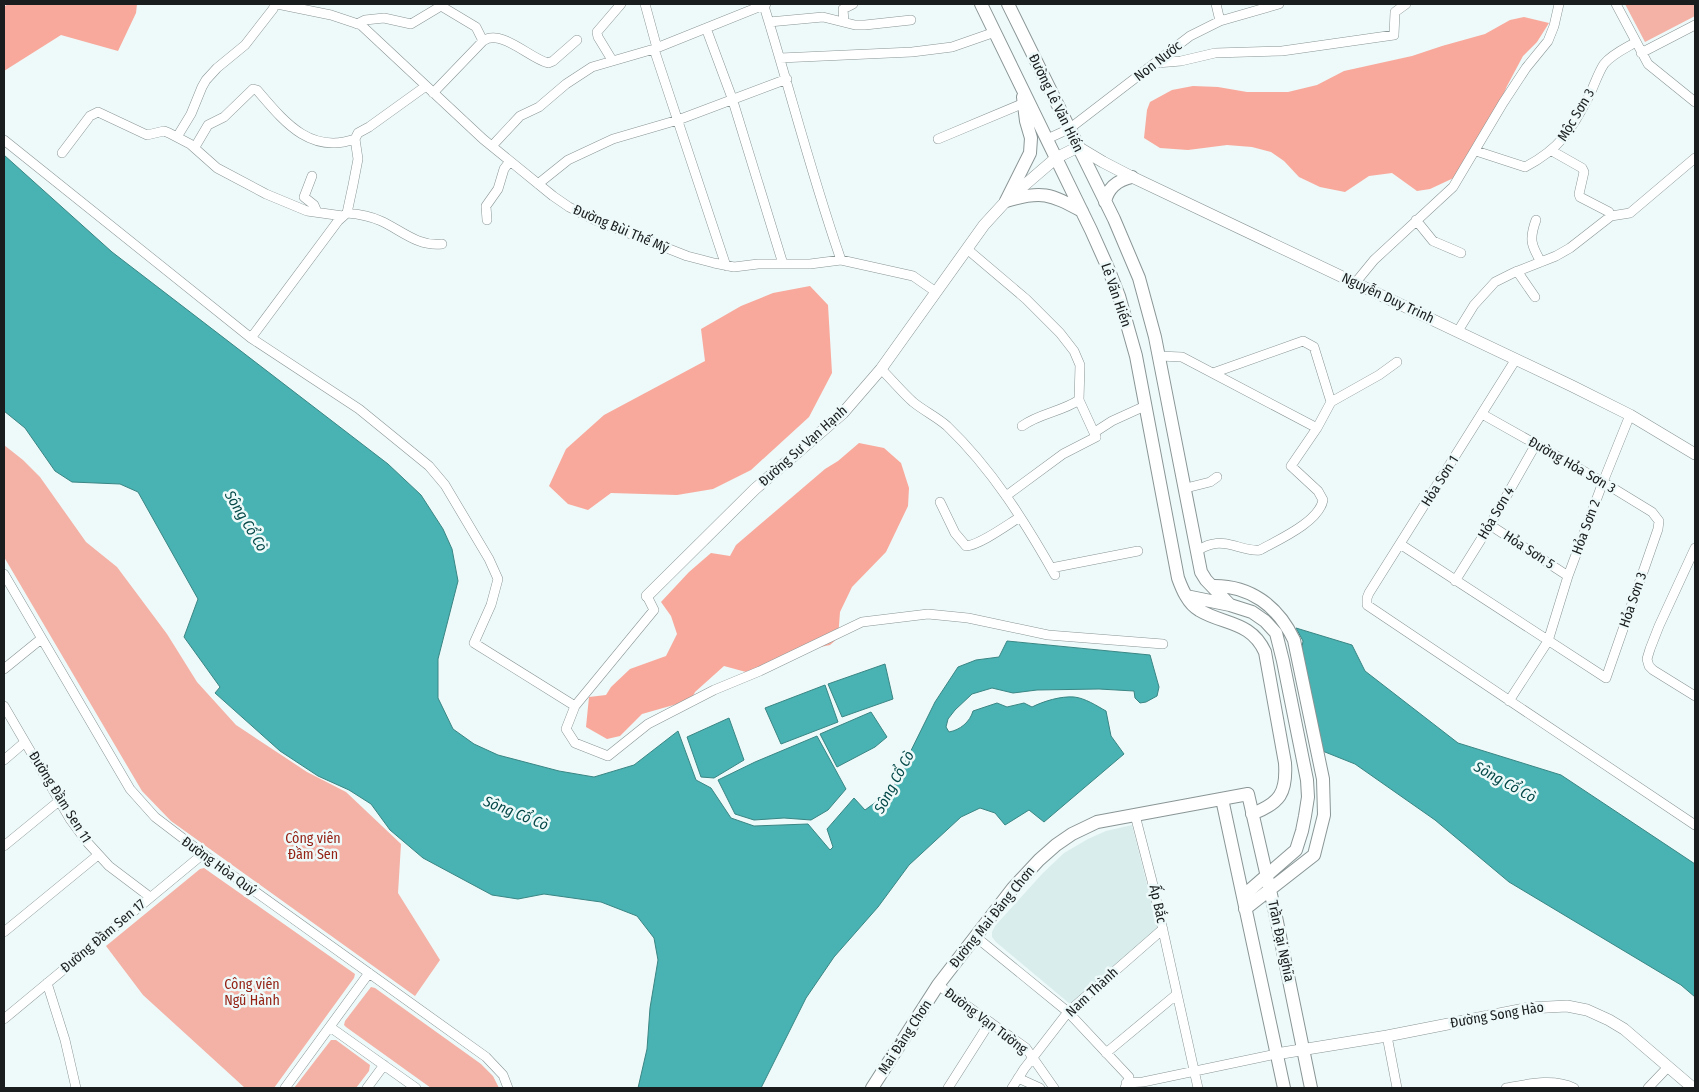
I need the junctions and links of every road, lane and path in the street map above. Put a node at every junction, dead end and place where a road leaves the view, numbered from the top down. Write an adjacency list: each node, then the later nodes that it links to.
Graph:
1 (276, 4): 18 (street, Đường Bùi Thế Mỹ); 39 (street)
2 (621, 4): 28 (street)
3 (645, 4): 25 (street)
4 (852, 4): 17 (street)
5 (981, 4): 21 (main road)
6 (1008, 4): 38 (main road, Đường Lê Văn Hiến)
7 (1216, 4): 15 (street)
8 (1279, 4): 15 (street, Non Nước)
9 (1406, 4): 29 (street)
10 (1559, 4): 47 (street)
11 (1616, 4): 24 (street)
12 (765, 5): 16 (street); 20 (street)
13 (451, 7): 18 (street); 22 (street)
14 (911, 20): 17 (street)
15 (1220, 21): 29 (street, Non Nước)
16 (769, 22): 17 (street); 27 (street)
17 (844, 22)
18 (357, 24): 31 (street, Đường Bùi Thế Mỹ)
19 (1695, 25): 26 (street)
20 (706, 28): 25 (street); 34 (street)
21 (995, 32): 27 (street); 32 (main road, Lê Văn Hiến)
22 (483, 40): 23 (street); 33 (street)
23 (577, 40)
24 (1636, 42): 26 (street); 48 (street, Mộc Sơn 3)
25 (655, 49): 28 (street); 37 (street)
26 (1641, 53): 35 (street)
27 (780, 58): 30 (street)
28 (612, 60): 44 (street)
29 (1157, 63): 38 (street, Non Nước)
30 (787, 79): 34 (street); 68 (street)
31 (426, 86): 33 (street, Đường Bùi Thế Mỹ); 43 (street)
32 (1022, 88): 36 (main road); 41 (main road, Lê Văn Hiến)
33 (434, 93): 44 (street, Đường Bùi Thế Mỹ)
34 (732, 98): 37 (street); 70 (street)
35 (1695, 102)
36 (1024, 103): 40 (street); 56 (main road)
37 (678, 120): 55 (street); 71 (street)
38 (1069, 129): 41 (street, Non Nước); 46 (main road, Đường Lê Văn Hiến)
39 (177, 137): 45 (street); 49 (street)
40 (938, 139)
41 (1047, 139): 50 (main road, Lê Văn Hiến)
42 (4, 140): 77 (street)
43 (355, 140): 45 (street); 60 (street)
44 (492, 146): 52 (street, Đường Bùi Thế Mỹ)
45 (195, 147): 59 (street)
46 (1078, 147): 50 (street, Đường Sư Vạn Hạnh); 54 (street, Nguyễn Duy Trinh); 57 (main road, Đường Lê Văn Hiến)
47 (1476, 150): 48 (street, Mộc Sơn 3); 63 (street)
48 (1552, 151): 61 (street)
49 (62, 153)
50 (1056, 158): 56 (street, Đường Sư Vạn Hạnh); 58 (main road, Lê Văn Hiến)
51 (1695, 158): 61 (street)
52 (510, 161): 55 (street, Đường Bùi Thế Mỹ); 62 (street)
53 (312, 176): 59 (street)
54 (1132, 177): 57 (main road); 73 (street, Nguyễn Duy Trinh)
55 (538, 184): 71 (street, Đường Bùi Thế Mỹ)
56 (1006, 201): 58 (main road); 66 (street, Đường Sư Vạn Hạnh)
57 (1105, 202): 78 (main road, Lê Văn Hiến)
58 (1082, 211): 85 (main road, Lê Văn Hiến)
59 (316, 212): 60 (street)
60 (345, 214): 65 (street); 77 (street)
61 (1611, 216): 69 (street)
62 (487, 220)
63 (1416, 220): 67 (street); 73 (street)
64 (1536, 220): 69 (street)
65 (442, 244)
66 (967, 249): 74 (street, Đường Sư Vạn Hạnh); 83 (street)
67 (1461, 253)
68 (841, 260): 70 (street, Đường Bùi Thế Mỹ); 74 (street, Đường Bùi Thế Mỹ)
69 (1541, 262): 72 (street)
70 (783, 264): 71 (street, Đường Bùi Thế Mỹ)
71 (726, 266)
72 (1517, 271): 75 (street); 76 (street)
73 (1356, 282): 76 (street, Nguyễn Duy Trinh)
74 (936, 292): 81 (street, Đường Sư Vạn Hạnh)
75 (1534, 298)
76 (1458, 331): 79 (street, Nguyễn Duy Trinh)
77 (251, 338): 119 (street)
78 (1159, 356): 82 (street); 95 (main road, Lê Văn Hiến)
79 (1516, 358): 86 (street, Hỏa Sơn 1); 87 (street, Nguyễn Duy Trinh)
80 (1397, 362): 84 (street)
81 (881, 369): 96 (street); 109 (street, Đường Sư Vạn Hạnh)
82 (1213, 373): 84 (street); 89 (street)
83 (1079, 400): 88 (street); 90 (street)
84 (1331, 402): 89 (street)
85 (1145, 406): 90 (street); 110 (main road, Lê Văn Hiến)
86 (1482, 414): 91 (street, Đường Hỏa Sơn 3); 101 (street, Hỏa Sơn 1)
87 (1630, 415): 92 (street, Nguyễn Duy Trinh); 94 (street, Hỏa Sơn 2)
88 (1022, 426)
89 (1317, 428): 103 (street)
90 (1095, 432): 96 (street)
91 (1536, 444): 94 (street, Đường Hỏa Sơn 3); 100 (street, Hỏa Sơn 4)
92 (1695, 454)
93 (1217, 477): 95 (street)
94 (1603, 482): 99 (street, Đường Hỏa Sơn 3); 106 (street, Hỏa Sơn 2)
95 (1186, 488): 103 (main road, Lê Văn Hiến)
96 (1006, 496): 98 (street)
97 (940, 502): 98 (street)
98 (1020, 517): 104 (street)
99 (1659, 521): 113 (street, Hỏa Sơn 3)
100 (1490, 525): 106 (street, Hỏa Sơn 5); 107 (street, Hỏa Sơn 4)
101 (1400, 544): 107 (street); 117 (street, Hỏa Sơn 1)
102 (1695, 548): 116 (street)
103 (1198, 550): 108 (main road, Lê Văn Hiến)
104 (1138, 551)
105 (4, 574): 112 (street, Đường Hòa Quý)
106 (1568, 576): 113 (street, Hỏa Sơn 2)
107 (1455, 581): 113 (street)
108 (1212, 586): 111 (main road); 134 (main road)
109 (647, 596): 119 (street, Đường Sư Vạn Hạnh)
110 (1186, 596): 111 (main road); 123 (main road)
111 (1230, 605): 122 (main road)
112 (41, 639): 115 (street); 131 (street, Đường Hòa Quý)
113 (1548, 641): 117 (street, Hỏa Sơn 2)
114 (1163, 644): 119 (street)
115 (4, 669)
116 (1695, 696)
117 (1509, 701): 129 (street)
118 (4, 706): 120 (street, Đường Đầm Sen 11)
119 (575, 706)
120 (25, 742): 121 (street); 126 (street, Đường Đầm Sen 11)
121 (4, 760)
122 (1307, 780): 123 (main road); 133 (main road)
123 (1286, 781): 127 (main road)
124 (1248, 794): 125 (main road, Đường Mai Đăng Chơn); 127 (main road, Trần Đại Nghĩa)
125 (1222, 799): 128 (main road, Đường Mai Đăng Chơn); 136 (main road, Trần Đại Nghĩa)
126 (59, 800): 130 (street); 132 (street, Đường Đầm Sen 11)
127 (1252, 814): 133 (main road, Trần Đại Nghĩa)
128 (1135, 815): 137 (street, Ấp Bắc); 139 (main road, Đường Mai Đăng Chơn)
129 (1695, 825)
130 (4, 846)
131 (203, 854): 135 (street, Đường Đầm Sen 17); 140 (street, Đường Hòa Quý)
132 (98, 855): 135 (street, Đường Đầm Sen 11); 138 (street)
133 (1266, 875): 134 (main road, Trần Đại Nghĩa); 136 (main road)
134 (1270, 889): 136 (main road); 149 (main road, Trần Đại Nghĩa)
135 (150, 897): 141 (street, Đường Đầm Sen 17)
136 (1244, 902): 151 (main road, Trần Đại Nghĩa)
137 (1163, 929): 143 (street, Ấp Bắc); 144 (street, Nam Thành)
138 (4, 932)
139 (976, 937): 142 (main road, Đường Mai Đăng Chơn); 144 (street)
140 (369, 973): 147 (street); 162 (street, Đường Hòa Quý)
141 (47, 983): 145 (street, Đường Đầm Sen 17); 158 (street)
142 (938, 985): 146 (street, Đường Vạn Tường); 163 (main road, Mai Đăng Chơn)
143 (1177, 994): 150 (street); 155 (street, Ấp Bắc)
144 (1068, 1012): 150 (street); 152 (street, Nam Thành)
145 (4, 1019)
146 (990, 1022): 152 (street, Đường Vạn Tường); 164 (street)
147 (330, 1027): 153 (street); 159 (street)
148 (1387, 1036): 149 (street, Đường Song Hào); 154 (street, Đường Song Hào); 171 (street)
149 (1303, 1049): 151 (street, Đường Song Hào); 170 (main road, Trần Đại Nghĩa)
150 (1106, 1053): 157 (street)
151 (1276, 1054): 155 (street); 169 (main road, Trần Đại Nghĩa)
152 (1032, 1058): 156 (street, Nam Thành); 167 (street, Đường Vạn Tường)
153 (384, 1065): 160 (street); 161 (street)
154 (1668, 1067): 174 (street); 175 (street, Đường Song Hào)
155 (1194, 1071): 157 (street); 168 (street, Ấp Bắc)
156 (1018, 1078): 165 (street, Nam Thành); 166 (street)
157 (1126, 1086)
158 (76, 1088)
159 (285, 1088)
160 (367, 1088)
161 (416, 1088)
162 (508, 1088)
163 (872, 1088)
164 (948, 1088)
165 (1012, 1088)
166 (1040, 1088)
167 (1054, 1088)
168 (1198, 1088)
169 (1284, 1088)
170 (1311, 1088)
171 (1397, 1088)
172 (1506, 1088): 173 (street)
173 (1574, 1088)
174 (1648, 1088)
175 (1693, 1088)

